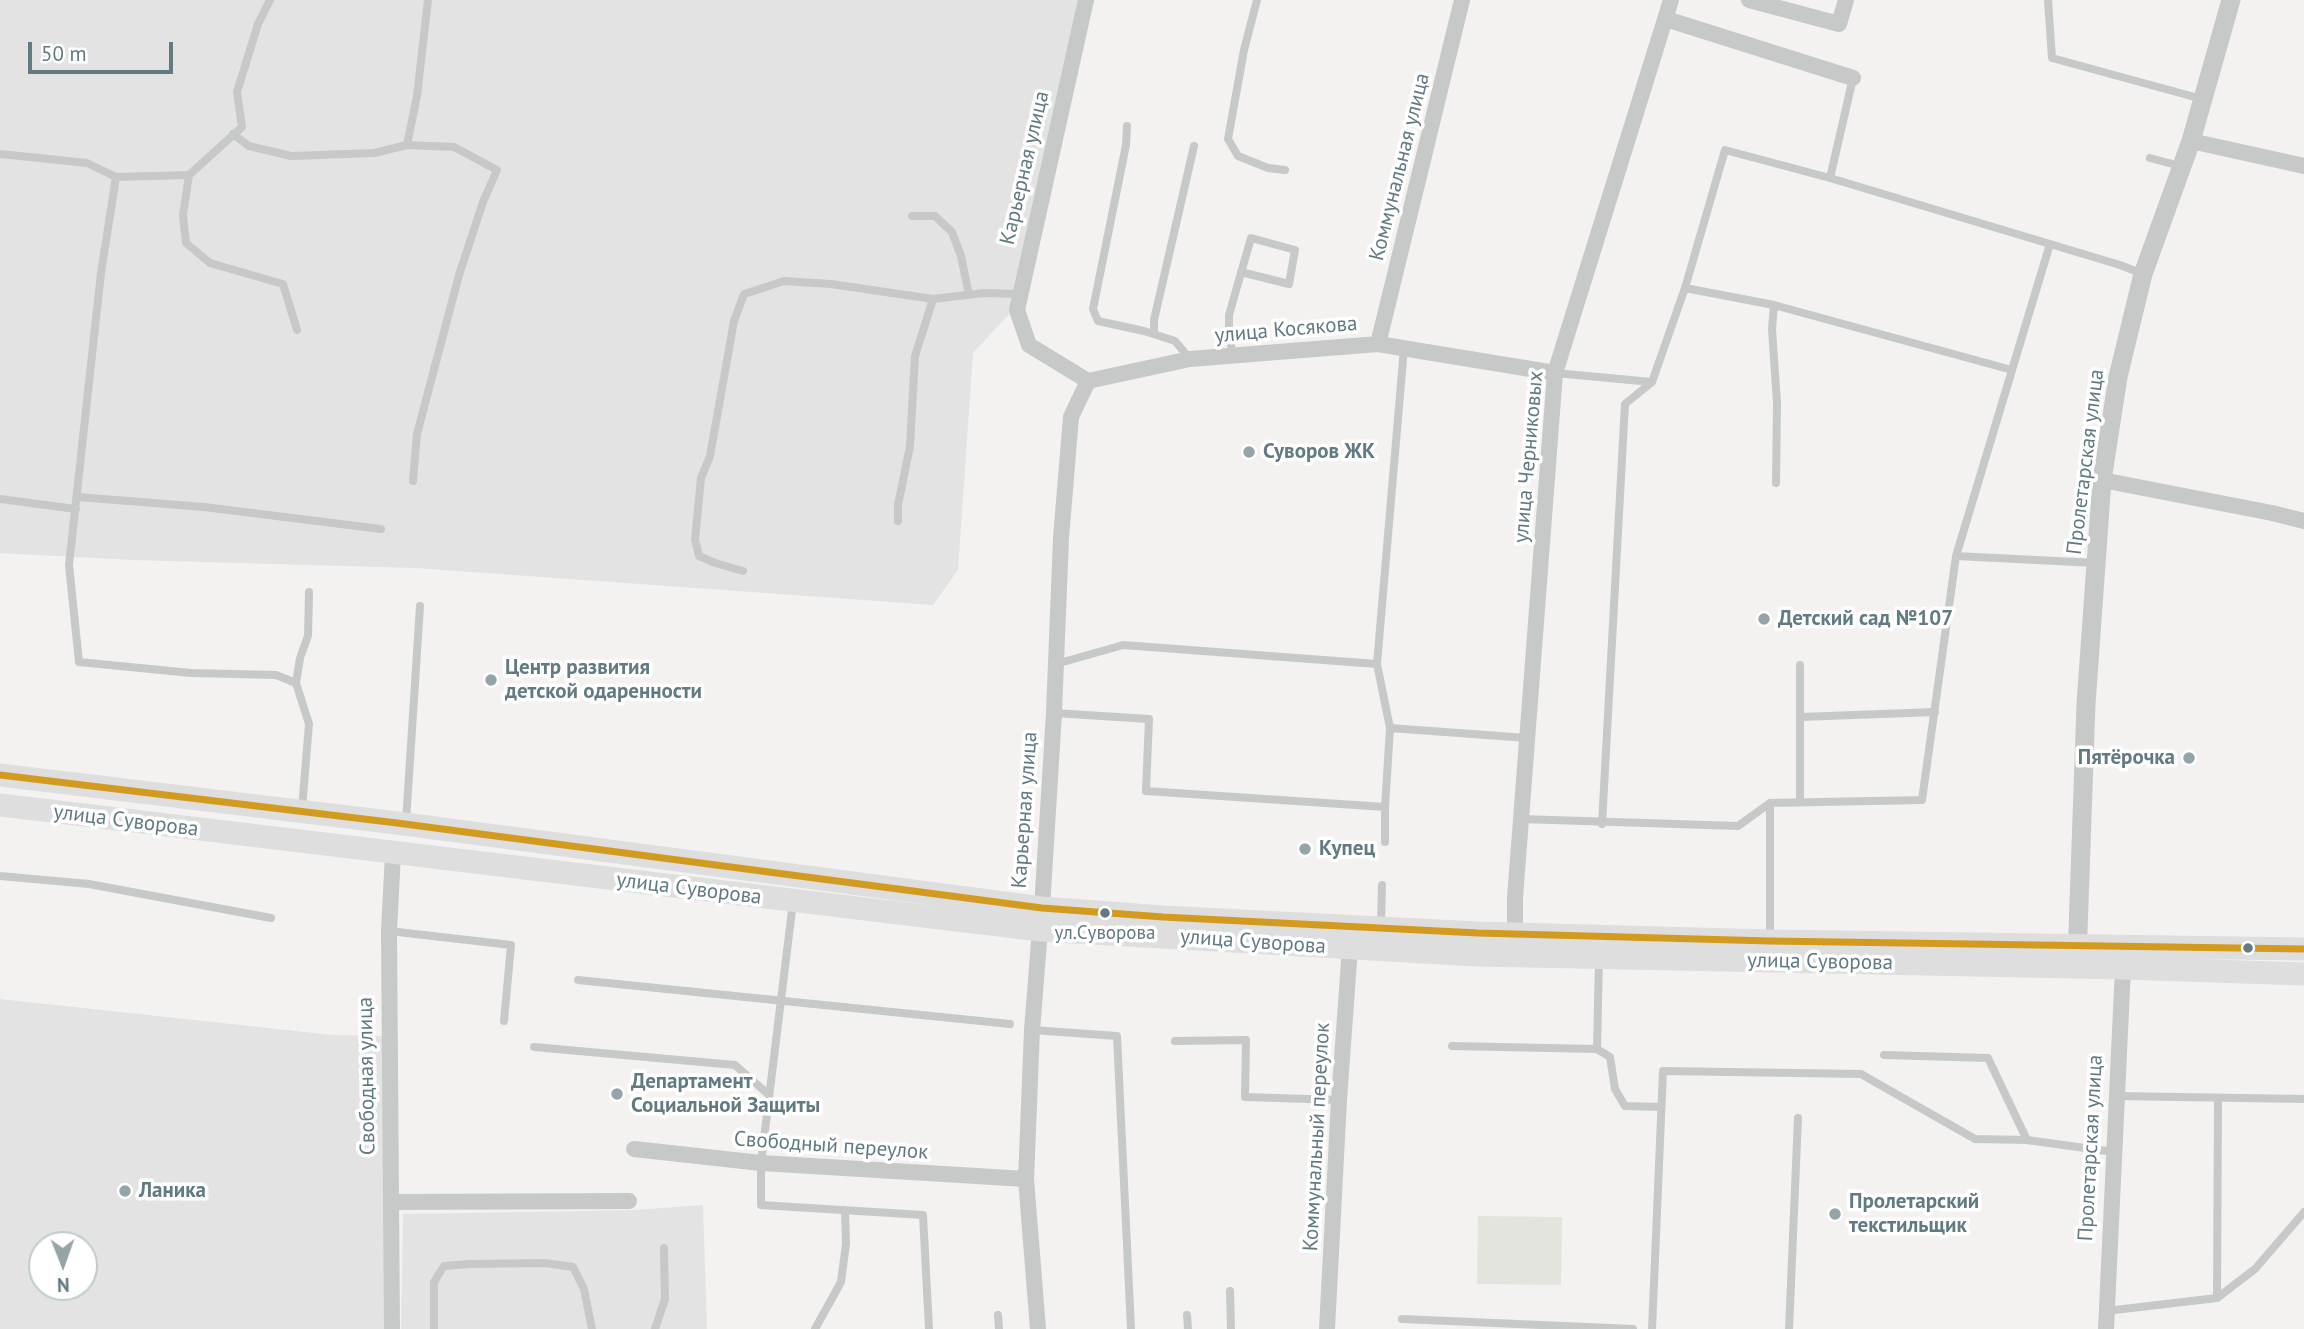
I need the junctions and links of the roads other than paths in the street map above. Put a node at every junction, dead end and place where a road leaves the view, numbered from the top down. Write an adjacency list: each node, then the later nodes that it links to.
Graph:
1 (270, 0): 15 (lane)
2 (428, 0): 17 (lane)
3 (1086, 0): 32 (street, Карьерная улица)
4 (1257, 0): 23 (lane)
5 (1462, 0): 38 (street, Коммунальная улица)
6 (1671, 0): 11 (street, улица Черниковых)
7 (1749, 0): 8 (street)
8 (1846, 0)
9 (2048, 0): 13 (lane)
10 (2231, 0): 13 (street, Пролетарская улица)
11 (1666, 19): 12 (street); 43 (street, улица Черниковых)
12 (1853, 78): 26 (lane)
13 (2203, 99): 16 (street, Пролетарская улица)
14 (1127, 126): 37 (lane)
15 (233, 134): 17 (lane); 24 (lane)
16 (2191, 141): 21 (street); 22 (street, Пролетарская улица)
17 (407, 145): 47 (lane)
18 (1194, 146): 37 (lane)
19 (0, 154): 25 (lane)
20 (2150, 158): 22 (lane)
21 (2304, 166)
22 (2182, 167): 30 (street, Пролетарская улица)
23 (1284, 170)
24 (189, 175): 25 (lane); 36 (lane)
25 (116, 177): 49 (lane)
26 (1830, 178): 28 (lane); 31 (lane)
27 (912, 216): 33 (lane)
28 (2050, 244): 30 (lane); 42 (lane)
29 (1241, 272): 29 (lane); 40 (lane)
30 (2143, 274): 46 (street, Пролетарская улица)
31 (1685, 288): 35 (lane); 45 (lane)
32 (1020, 294): 33 (lane); 44 (street, Карьерная улица)
33 (969, 295): 34 (lane)
34 (933, 299): 52 (lane); 57 (lane)
35 (1774, 305): 42 (lane); 48 (lane)
36 (297, 330)
37 (1154, 334): 41 (lane)
38 (1378, 344): 39 (street, улица Косякова); 40 (street, улица Косякова)
39 (1404, 348): 43 (street, улица Косякова); 61 (lane)
40 (1233, 356): 41 (street, улица Косякова)
41 (1190, 359): 44 (street, улица Косякова)
42 (2012, 370): 55 (lane)
43 (1555, 373): 45 (lane); 68 (street, улица Черниковых)
44 (1088, 381): 60 (street, Карьерная улица)
45 (1652, 383): 77 (lane)
46 (2102, 480): 53 (street); 56 (street, Пролетарская улица)
47 (413, 481)
48 (1776, 483)
49 (78, 497): 51 (lane); 54 (lane)
50 (0, 499): 51 (lane)
51 (76, 509): 63 (lane)
52 (898, 521)
53 (2304, 521)
54 (381, 529)
55 (1956, 556): 56 (lane); 64 (lane)
56 (2096, 563): 91 (street, Пролетарская улица)
57 (743, 571)
58 (309, 592): 63 (lane)
59 (420, 606): 76 (lane)
60 (1056, 664): 61 (lane); 65 (street, Карьерная улица)
61 (1377, 664): 67 (lane)
62 (1800, 665): 66 (lane)
63 (296, 683): 74 (lane)
64 (1935, 712): 66 (lane); 70 (lane)
65 (1054, 713): 73 (lane); 84 (street, Карьерная улица)
66 (1800, 717): 70 (lane)
67 (1390, 728): 68 (lane); 73 (lane)
68 (1527, 738): 75 (street, улица Черниковых)
69 (0, 775): 74 (main road, улица Суворова)
70 (1800, 802): 71 (lane)
71 (1770, 803): 77 (lane); 88 (lane)
72 (0, 805): 79 (main road, улица Суворова)
73 (1385, 807): 78 (lane)
74 (301, 813): 76 (main road, улица Суворова)
75 (1521, 820): 77 (lane); 87 (street, улица Черниковых)
76 (401, 824): 79 (street, Свободная улица); 84 (main road, улица Суворова)
77 (1602, 824)
78 (1385, 842)
79 (393, 854): 82 (main road, улица Суворова); 86 (street, Свободная улица)
80 (0, 876): 83 (lane)
81 (1382, 885): 85 (lane)
82 (793, 901): 84 (main road, улица Суворова); 96 (lane)
83 (271, 918)
84 (1041, 919): 85 (main road, улица Суворова); 89 (main road, улица Суворова); 99 (street, Карьерная улица)
85 (1380, 929): 87 (main road, улица Суворова)
86 (388, 931): 97 (lane); 118 (street, Свободная улица)
87 (1515, 934): 88 (main road, улица Суворова)
88 (1770, 941): 91 (main road, улица Суворова)
89 (1350, 948): 92 (main road, улица Суворова); 109 (street, Коммунальный переулок)
90 (2304, 949): 91 (main road, улица Суворова)
91 (2077, 957): 92 (main road, улица Суворова); 93 (main road, улица Суворова)
92 (1599, 958): 103 (lane)
93 (2123, 968): 94 (main road, улица Суворова); 106 (street, Пролетарская улица)
94 (2304, 974)
95 (578, 980): 96 (lane)
96 (781, 1001): 98 (lane); 105 (lane)
97 (504, 1021)
98 (1010, 1024)
99 (1032, 1030): 116 (street, Карьерная улица); 136 (lane)
100 (1175, 1041): 109 (lane)
101 (1452, 1046): 103 (lane)
102 (534, 1047): 105 (lane)
103 (1597, 1049): 110 (lane)
104 (1884, 1055): 112 (lane)
105 (769, 1095): 115 (lane)
106 (2116, 1096): 107 (lane); 114 (street, Пролетарская улица)
107 (2218, 1099): 108 (lane); 123 (lane)
108 (2304, 1099)
109 (1339, 1100): 139 (street, Коммунальный переулок)
110 (1661, 1107): 112 (lane); 141 (lane)
111 (1798, 1118): 142 (lane)
112 (2027, 1140): 114 (lane)
113 (634, 1149): 115 (street, Свободный переулок)
114 (2114, 1152): 124 (street, Пролетарская улица)
115 (761, 1163): 116 (street, Свободный переулок); 119 (lane)
116 (1026, 1179): 135 (street, Карьерная улица)
117 (629, 1201): 118 (street)
118 (391, 1202): 128 (street, Свободная улица)
119 (845, 1210): 132 (lane); 133 (lane)
120 (2304, 1212): 123 (lane)
121 (664, 1248): 131 (lane)
122 (1230, 1292): 138 (lane)
123 (2217, 1298): 124 (lane)
124 (2106, 1311): 143 (street, Пролетарская улица)
125 (998, 1315): 134 (lane)
126 (1187, 1315): 137 (lane)
127 (1402, 1319): 140 (lane)
128 (392, 1329)
129 (434, 1329): 130 (lane)
130 (592, 1329)
131 (654, 1329)
132 (816, 1329)
133 (929, 1329)
134 (999, 1329)
135 (1038, 1329)
136 (1132, 1329)
137 (1188, 1329)
138 (1231, 1329)
139 (1327, 1329)
140 (1633, 1329)
141 (1652, 1329)
142 (1789, 1329)
143 (2106, 1329)

